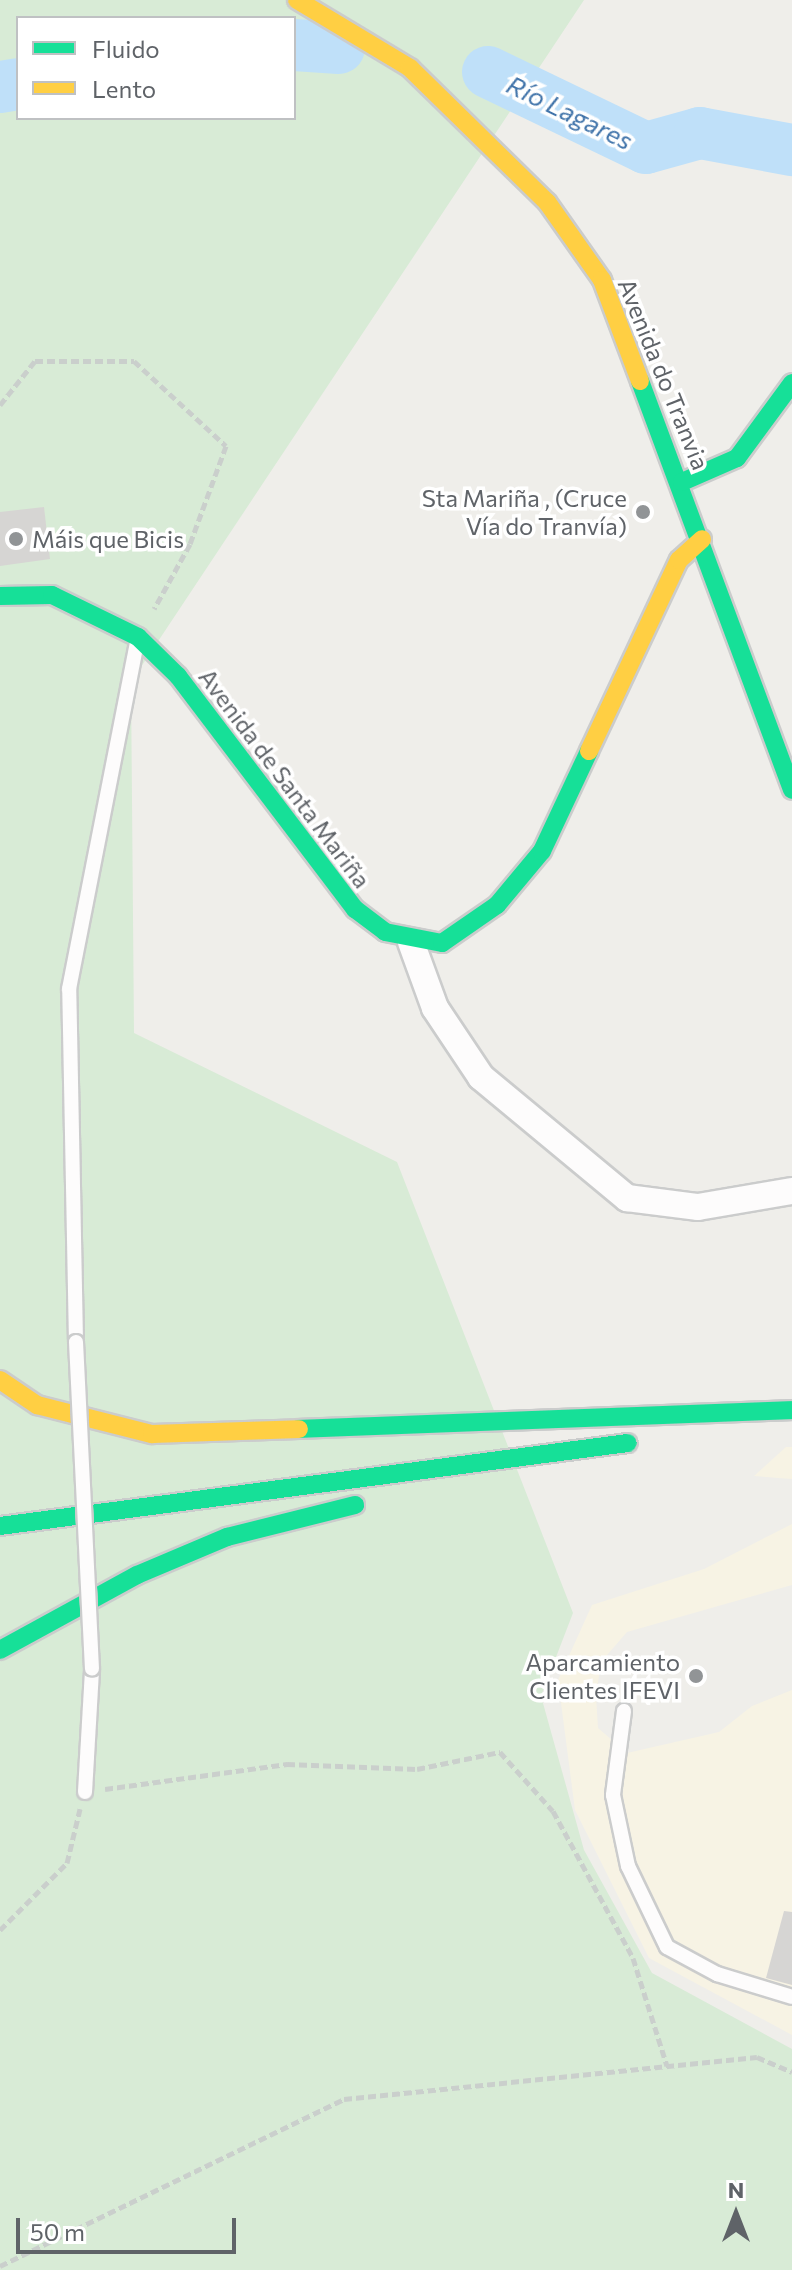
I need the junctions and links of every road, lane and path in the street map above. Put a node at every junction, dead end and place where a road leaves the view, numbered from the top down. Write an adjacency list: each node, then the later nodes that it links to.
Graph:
1 (297, 0): 4 (main road, Avenida do Tranvia)
2 (792, 383): 4 (main road)
3 (0, 405): 7 (path)
4 (682, 482): 5 (main road, Avenida do Tranvia)
5 (702, 539): 8 (main road, Avenida do Tranvia); 9 (main road)
6 (0, 596): 7 (main road, Avenida de Santa Mariña)
7 (138, 637): 9 (main road, Avenida de Santa Mariña); 23 (lane, bridge)
8 (792, 790)
9 (411, 942): 10 (street)
10 (792, 1191)
11 (0, 1380): 13 (main road)
12 (792, 1412): 13 (main road); 15 (main road)
13 (469, 1427): 14 (main road)
14 (331, 1449)
15 (579, 1451): 18 (main road); 20 (main road)
16 (101, 1486): 17 (main road)
17 (58, 1491)
18 (427, 1492)
19 (371, 1502): 21 (main road)
20 (0, 1526)
21 (0, 1650)
22 (624, 1711): 25 (lane)
23 (85, 1792): 24 (path); 26 (path)
24 (0, 1930)
25 (792, 1997)
26 (667, 2066): 27 (path); 28 (path)
27 (792, 2072)
28 (0, 2266)

